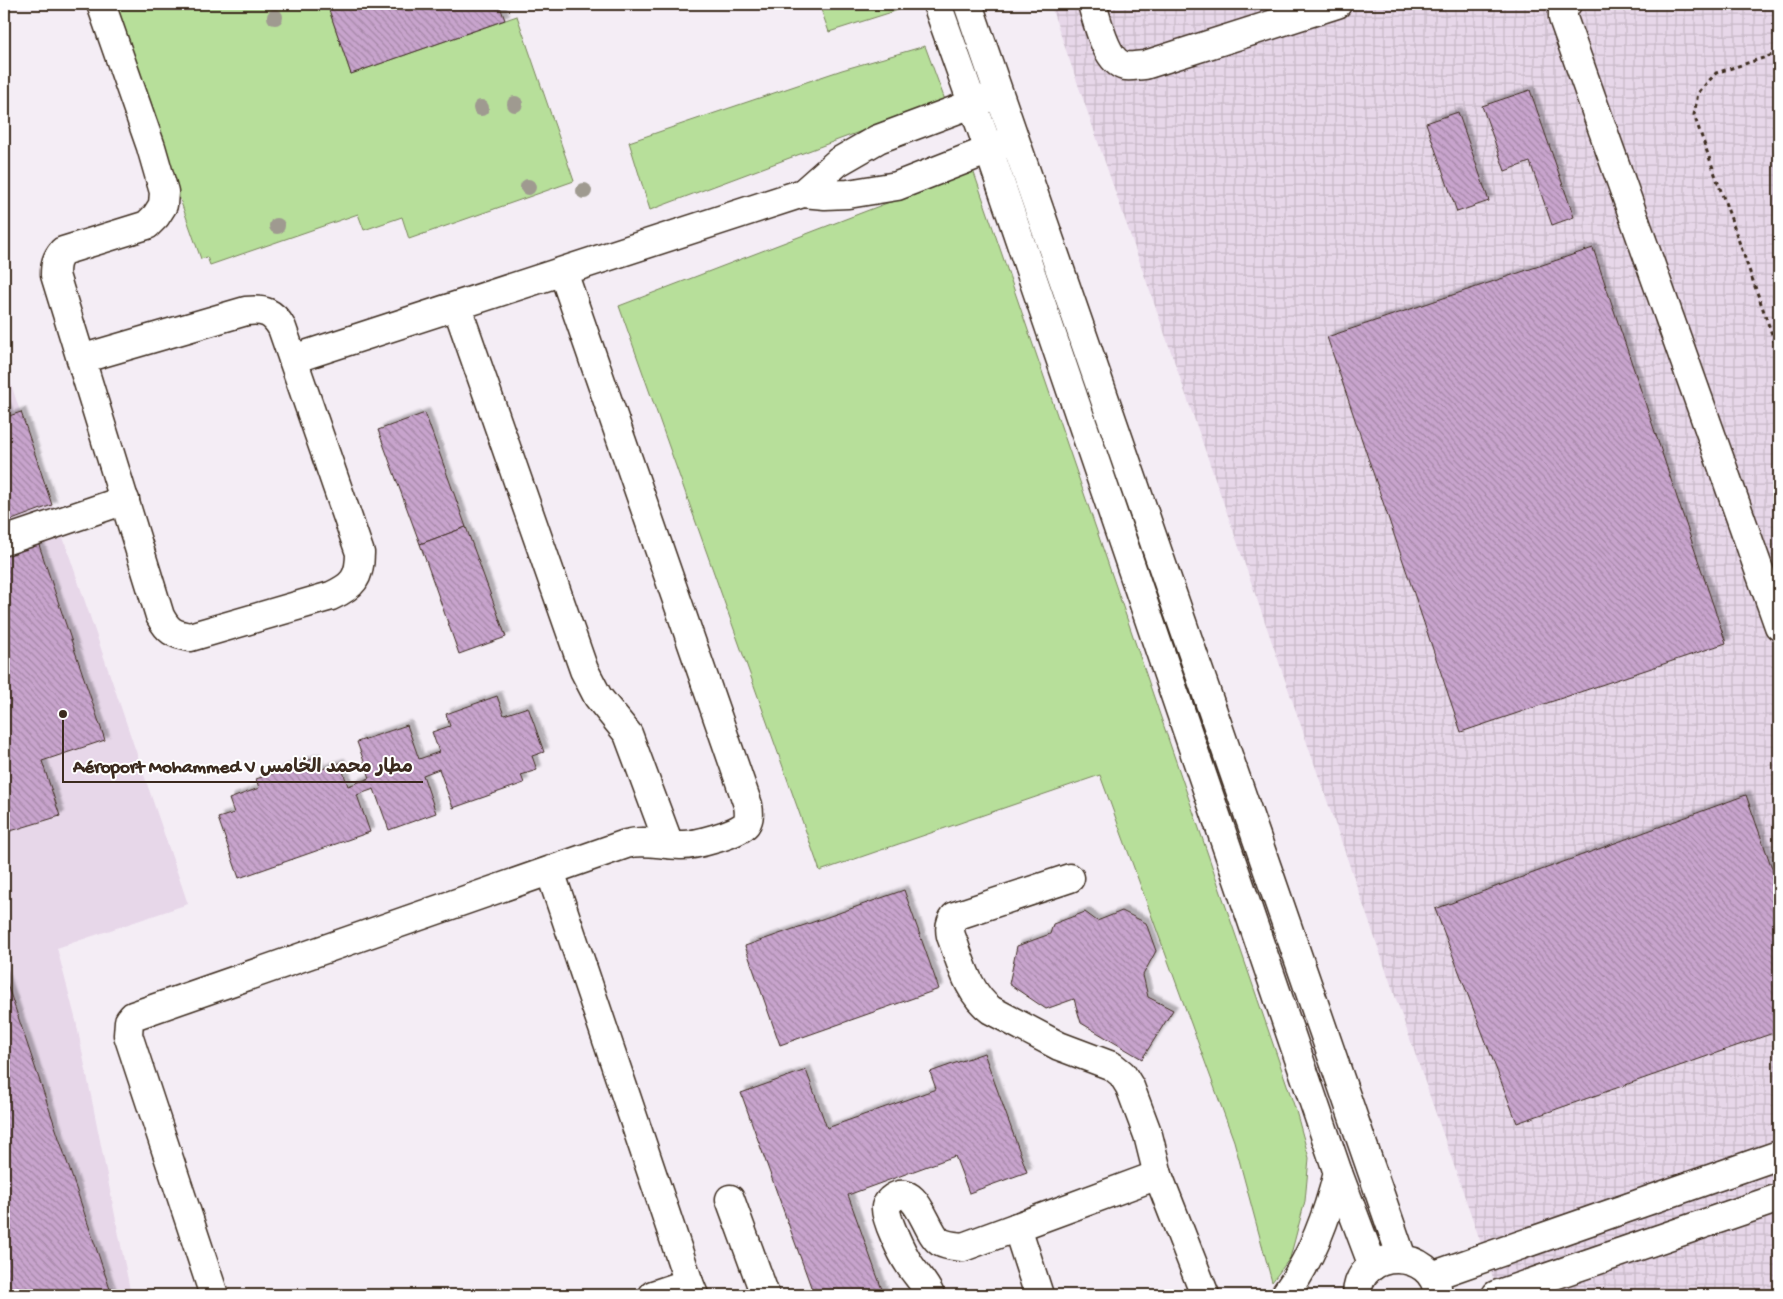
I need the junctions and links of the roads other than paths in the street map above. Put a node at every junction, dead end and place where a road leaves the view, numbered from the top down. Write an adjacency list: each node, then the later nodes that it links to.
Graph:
1 (101, 4): 14 (street)
2 (938, 4): 8 (street)
3 (968, 4): 7 (street)
4 (1092, 4): 5 (street)
5 (1337, 4)
6 (1567, 4): 18 (street)
7 (999, 94): 8 (street); 9 (street)
8 (972, 104): 10 (street); 11 (street)
9 (1016, 140): 10 (street); 28 (street)
10 (989, 150): 11 (street); 23 (street)
11 (803, 193): 12 (street)
12 (563, 272): 13 (street); 19 (street)
13 (457, 307): 15 (street); 19 (street)
14 (81, 359): 15 (street); 16 (street)
15 (293, 360): 16 (street)
16 (124, 500): 17 (street)
17 (4, 541)
18 (1779, 626)
19 (670, 844): 20 (street)
20 (550, 871): 31 (street); 32 (street)
21 (1070, 878): 24 (street)
22 (1779, 1155): 30 (street)
23 (1338, 1173): 29 (street); 38 (street)
24 (1158, 1175): 27 (street); 37 (street)
25 (1779, 1198): 40 (street)
26 (730, 1199): 34 (street)
27 (1017, 1227): 35 (street); 36 (street)
28 (1402, 1258): 29 (street); 30 (street)
29 (1372, 1266): 39 (street)
30 (1435, 1285)
31 (691, 1289): 33 (street)
32 (214, 1295)
33 (653, 1295)
34 (765, 1295)
35 (930, 1295)
36 (1039, 1295)
37 (1205, 1295)
38 (1285, 1295)
39 (1357, 1295)
40 (1496, 1295)

